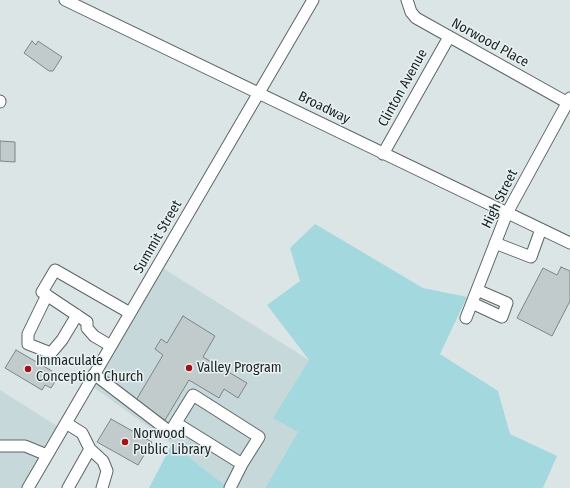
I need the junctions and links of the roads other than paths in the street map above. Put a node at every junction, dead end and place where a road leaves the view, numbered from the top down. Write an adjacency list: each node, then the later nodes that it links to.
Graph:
1 (65, 0): 4 (street, Broadway)
2 (313, 0): 6 (street, Summit Street)
3 (407, 0): 5 (street, Norwood Place)
4 (86, 4): 6 (street, Broadway)
5 (449, 37): 7 (street, Norwood Place); 8 (street, Clinton Avenue)
6 (259, 92): 8 (street, Broadway); 16 (street, Summit Street)
7 (569, 100): 9 (street, High Street)
8 (383, 154): 9 (street, Broadway)
9 (508, 213): 10 (street, Broadway); 12 (street, High Street)
10 (541, 229): 11 (street, Broadway); 12 (street)
11 (570, 242)
12 (495, 243): 13 (street, High Street)
13 (477, 290): 15 (street, High Street); 15 (street)
14 (47, 295): 16 (street); 17 (street); 17 (street)
15 (472, 303): 18 (street, High Street)
16 (130, 313): 19 (street, Summit Street)
17 (77, 315): 19 (street)
18 (466, 318)
19 (110, 346): 20 (street, Summit Street)
20 (94, 374): 21 (street, Summit Street); 22 (street)
21 (66, 423): 24 (street); 25 (street, Summit Street)
22 (173, 428): 26 (street); 26 (street)
23 (0, 446): 25 (street)
24 (90, 450): 28 (street); 29 (street)
25 (47, 455): 27 (street, Summit Street)
26 (242, 464): 30 (street)
27 (28, 488)
28 (68, 488)
29 (102, 488)
30 (230, 488)

